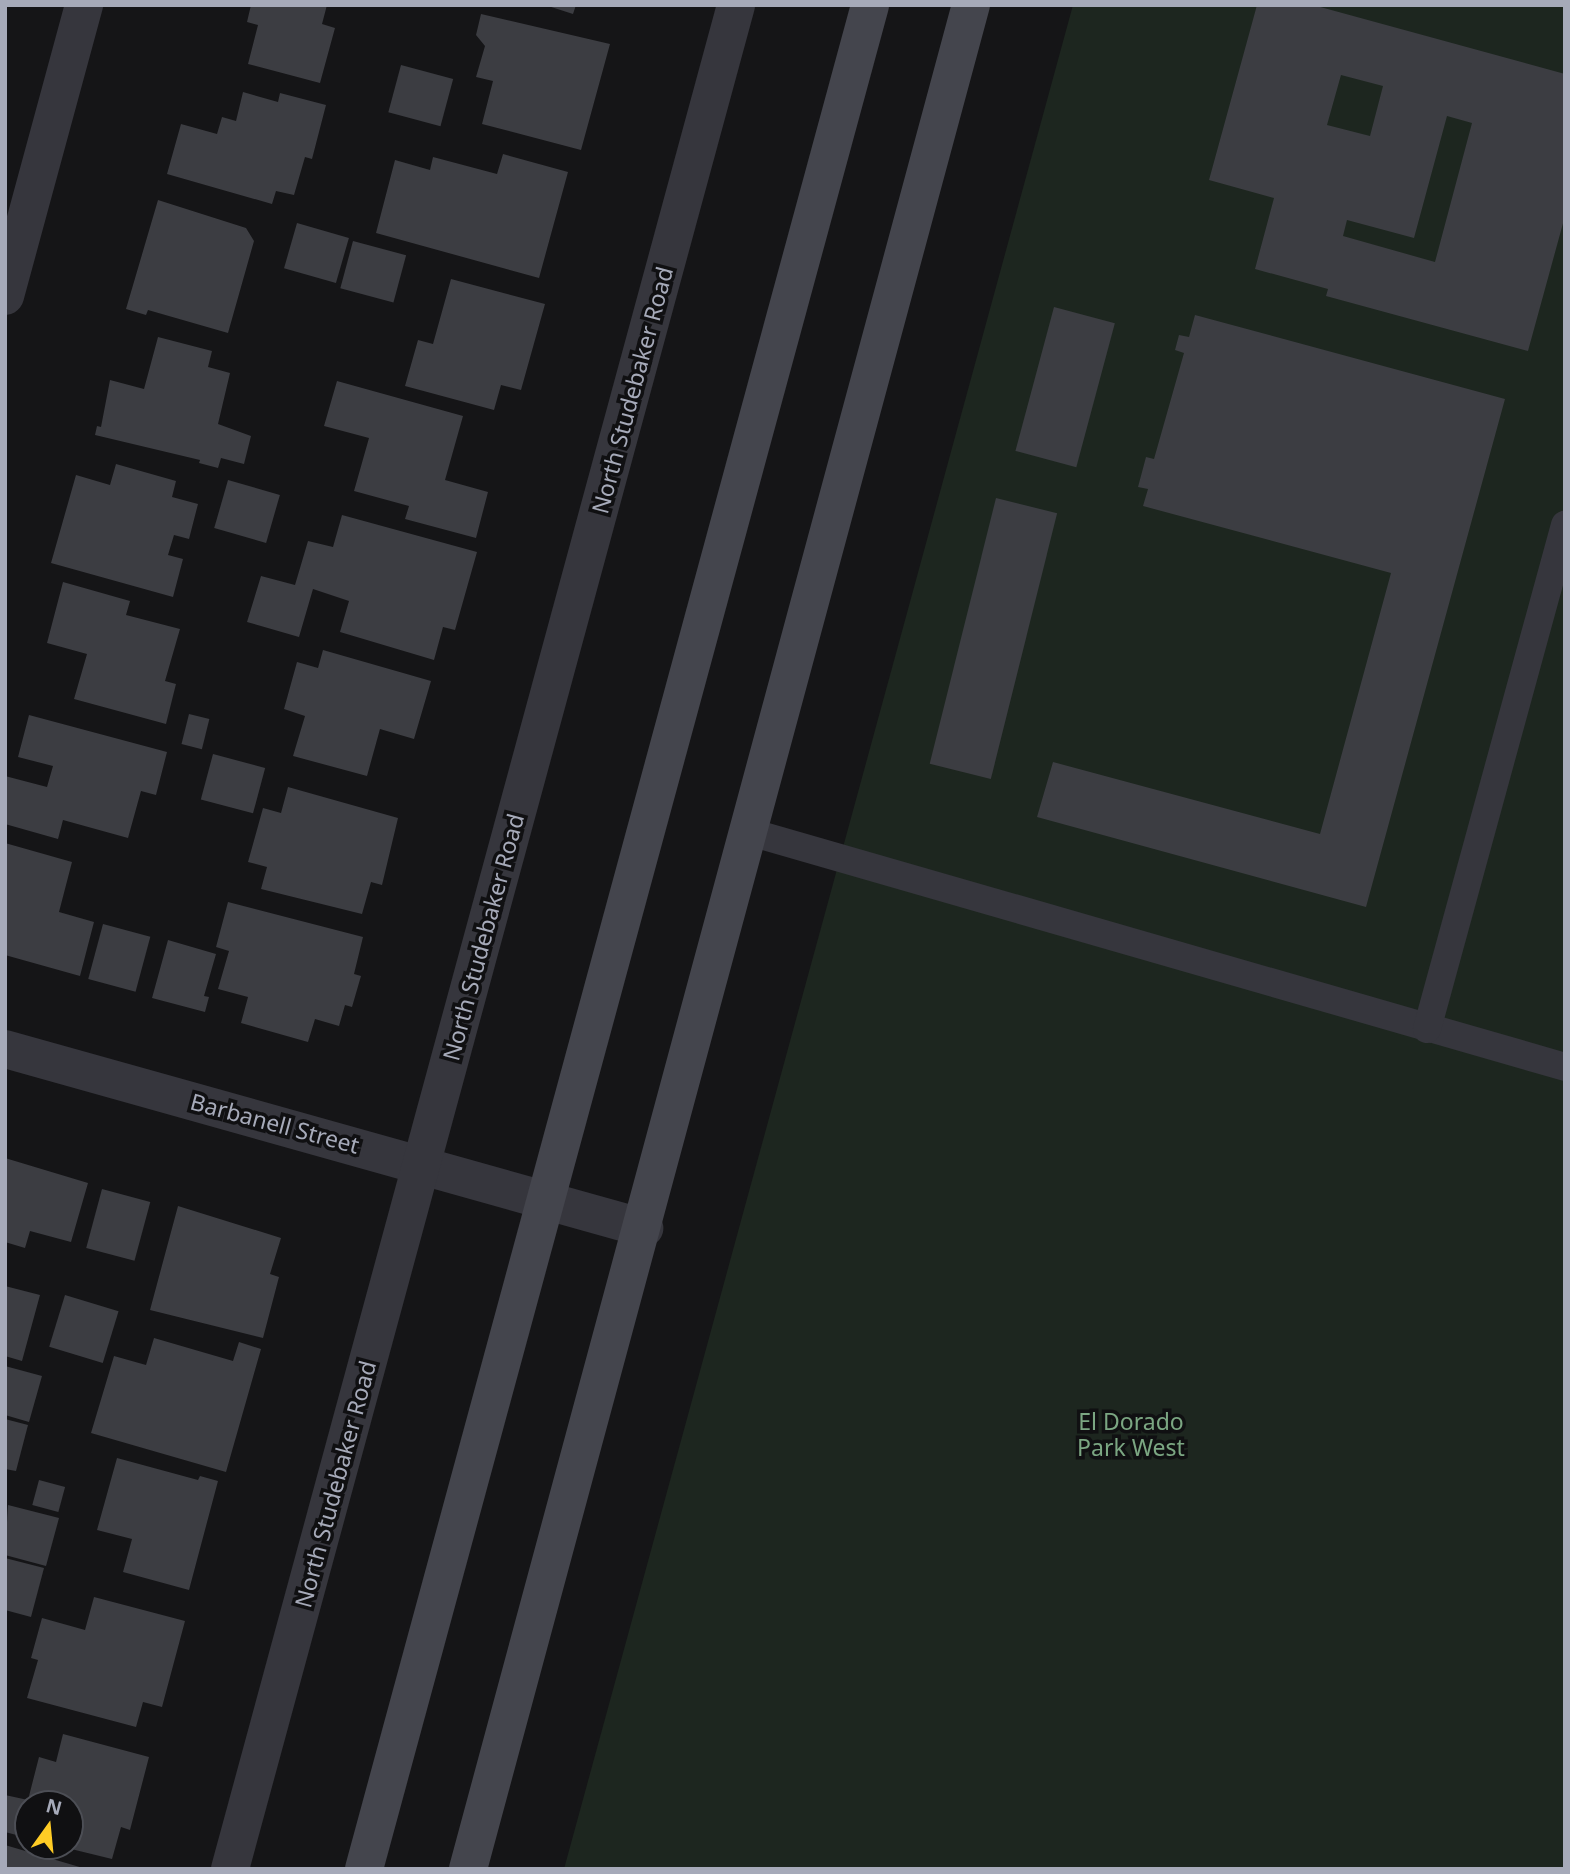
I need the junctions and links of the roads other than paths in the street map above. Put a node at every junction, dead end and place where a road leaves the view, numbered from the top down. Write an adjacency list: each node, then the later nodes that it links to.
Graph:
1 (84, 5): 5 (street)
2 (736, 5): 11 (street, North Studebaker Road)
3 (870, 5): 12 (main road)
4 (971, 5): 7 (main road)
5 (5, 296)
6 (1565, 525): 8 (lane)
7 (750, 832): 8 (lane); 13 (main road)
8 (1427, 1028): 10 (lane)
9 (5, 1049): 11 (street, Barbanell Street)
10 (1565, 1067)
11 (422, 1164): 12 (street, Barbanell Street); 14 (street, North Studebaker Road)
12 (544, 1200): 13 (street, Barbanell Street); 15 (main road)
13 (644, 1228): 16 (main road)
14 (230, 1869)
15 (364, 1869)
16 (468, 1869)

